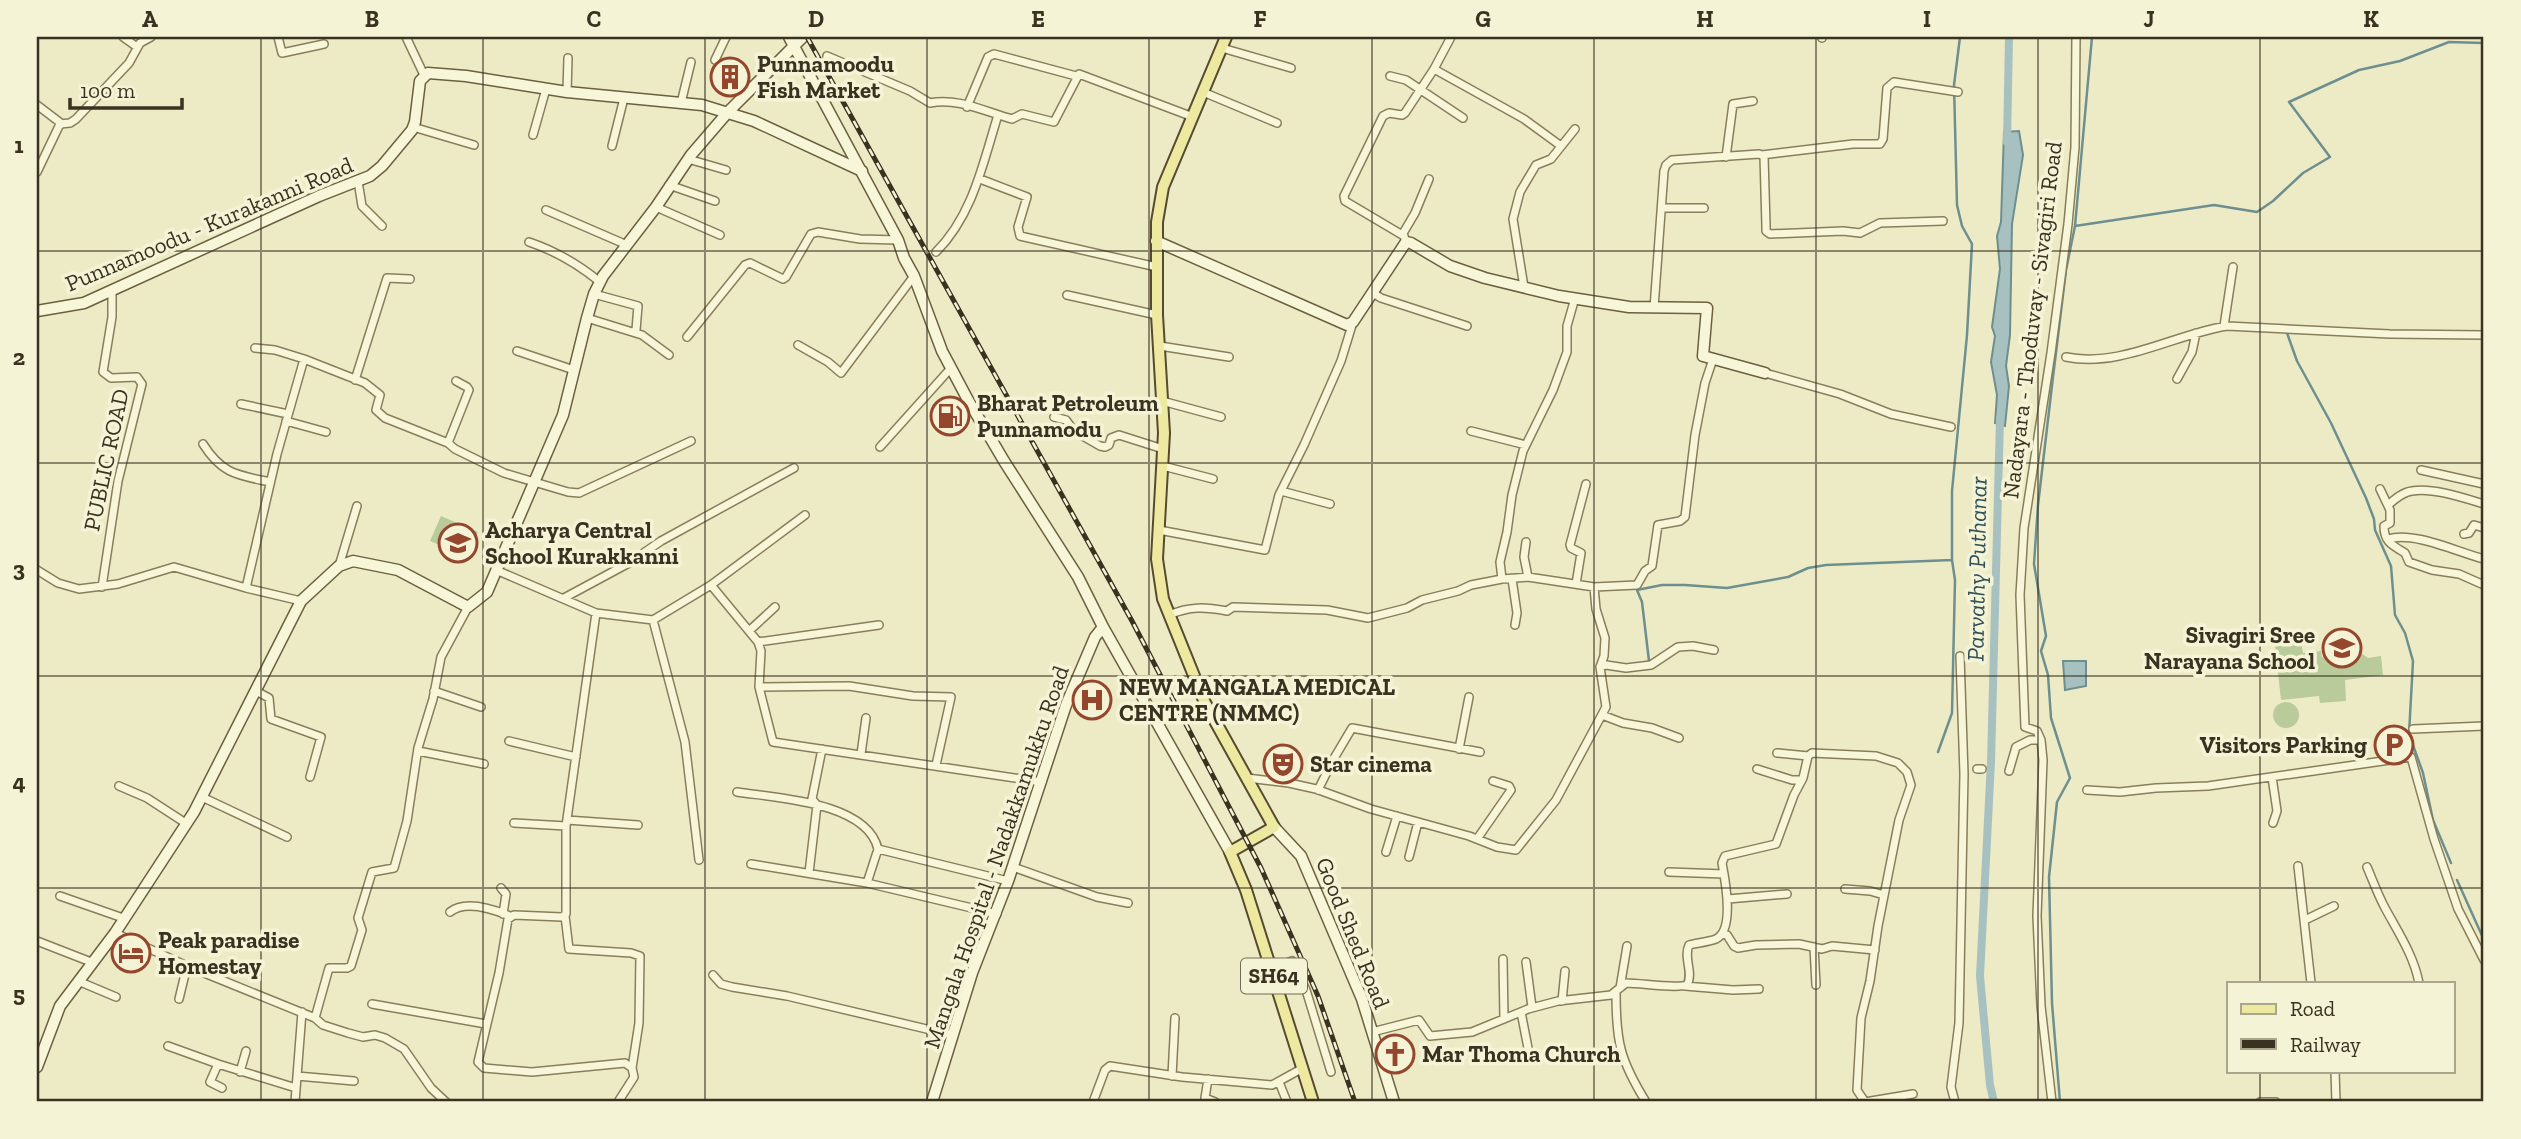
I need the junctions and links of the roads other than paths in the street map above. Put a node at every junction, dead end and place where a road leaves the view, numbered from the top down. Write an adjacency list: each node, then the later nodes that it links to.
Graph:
1 (123, 37): 12 (street)
2 (151, 37): 12 (street)
3 (278, 37): 11 (street)
4 (406, 37): 20 (street)
5 (726, 37): 16 (street)
6 (789, 37): 13 (main road)
7 (803, 37): 13 (main road)
8 (1451, 37): 19 (street)
9 (2076, 37): 178 (street, Nadayara - Thoduvay - Sivagiri Road)
10 (1224, 42): 18 (street); 26 (main road)
11 (324, 44)
12 (137, 47): 38 (street)
13 (795, 47): 33 (main road); 49 (main road)
14 (827, 56): 32 (street)
15 (568, 58): 25 (street)
16 (715, 60)
17 (691, 62): 30 (street)
18 (1291, 68)
19 (1434, 69): 24 (street); 44 (street)
20 (424, 75): 23 (main road); 39 (main road)
21 (1076, 76): 32 (street); 34 (street); 35 (street)
22 (1390, 76): 24 (street)
23 (546, 89): 25 (main road); 41 (street)
24 (1420, 91): 36 (street); 63 (street)
25 (567, 92): 28 (main road)
26 (1203, 92): 35 (main road); 37 (street)
27 (1958, 92): 45 (street)
28 (624, 98): 30 (main road); 43 (street)
29 (1753, 101): 46 (street)
30 (681, 103): 33 (main road)
31 (37, 104): 38 (street)
32 (967, 107): 34 (street)
33 (728, 112): 47 (main road); 49 (main road)
34 (998, 115): 51 (street)
35 (1193, 117): 65 (main road)
36 (1462, 118)
37 (1277, 123)
38 (62, 124): 50 (street)
39 (413, 127): 42 (street); 53 (main road, Punnamoodu - Kurakanni Road)
40 (1575, 129): 44 (street)
41 (533, 135)
42 (474, 145)
43 (612, 146)
44 (1561, 146): 74 (street)
45 (1762, 155): 46 (street); 60 (street)
46 (1726, 157): 57 (street)
47 (688, 159): 48 (street); 54 (main road)
48 (726, 170)
49 (862, 171): 64 (main road)
50 (37, 172)
51 (980, 179): 68 (street); 69 (street)
52 (1429, 179): 63 (street)
53 (358, 181): 61 (street); 75 (main road, Punnamoodu - Kurakanni Road)
54 (669, 185): 55 (street); 56 (main road)
55 (715, 201)
56 (656, 206): 62 (street); 67 (main road)
57 (1662, 208): 58 (street); 80 (street)
58 (1704, 208)
59 (546, 210): 67 (street)
60 (1943, 221)
61 (382, 226)
62 (720, 235)
63 (1404, 239): 74 (main road); 76 (main road)
64 (898, 240): 71 (main road); 90 (street)
65 (1156, 241): 69 (main road); 84 (main road)
66 (529, 242): 73 (street)
67 (627, 245): 73 (main road)
68 (936, 252)
69 (1157, 267): 82 (main road)
70 (2233, 267): 86 (street)
71 (914, 276): 91 (street); 100 (main road)
72 (410, 279): 104 (street)
73 (600, 282): 77 (main road)
74 (1524, 287): 79 (main road)
75 (112, 290): 81 (main road, Punnamoodu - Kurakanni Road); 150 (street, PUBLIC ROAD)
76 (1373, 293): 84 (main road); 85 (street)
77 (594, 294): 83 (main road); 87 (street)
78 (1067, 295): 82 (street)
79 (1575, 298): 80 (main road); 117 (street)
80 (1654, 308): 99 (main road)
81 (37, 311)
82 (1157, 315): 92 (main road)
83 (587, 318): 95 (street); 101 (main road)
84 (1353, 321): 129 (street)
85 (1467, 326)
86 (2224, 327): 88 (street); 89 (street)
87 (636, 330)
88 (2196, 333): 97 (street); 103 (street)
89 (2484, 335)
90 (687, 337)
91 (798, 345)
92 (1160, 346): 96 (street); 106 (main road)
93 (254, 348): 98 (street)
94 (517, 351): 101 (street)
95 (669, 355)
96 (1229, 357)
97 (2066, 357)
98 (304, 359): 104 (street); 110 (street)
99 (1713, 359): 102 (main road); 151 (street)
100 (951, 369): 118 (street); 162 (main road)
101 (574, 370): 125 (main road)
102 (1765, 373): 111 (street)
103 (2177, 379)
104 (355, 380): 115 (street)
105 (456, 381): 115 (street)
106 (1161, 401): 109 (street); 119 (main road)
107 (242, 404): 110 (street)
108 (1054, 417): 119 (street)
109 (1221, 417)
110 (287, 418): 113 (street); 124 (street)
111 (1951, 427)
112 (1471, 431): 117 (street)
113 (326, 432)
114 (691, 441): 125 (street)
115 (448, 443): 125 (street)
116 (203, 444): 124 (street)
117 (1527, 445): 145 (street)
118 (880, 447)
119 (1163, 449): 120 (main road)
120 (1163, 466): 123 (street); 136 (main road)
121 (794, 468): 153 (street)
122 (2421, 470): 127 (street)
123 (1213, 479)
124 (270, 482): 152 (street)
125 (533, 483): 143 (main road)
126 (1586, 484): 147 (street)
127 (2484, 484)
128 (2380, 489): 132 (street)
129 (1281, 491): 130 (street); 136 (street)
130 (1330, 504)
131 (2484, 504): 132 (street)
132 (2388, 505): 138 (street)
133 (357, 506): 141 (street)
134 (805, 515): 148 (street)
135 (2484, 528): 137 (street)
136 (1159, 530): 158 (main road)
137 (2464, 534)
138 (2388, 539): 140 (street); 149 (street)
139 (1526, 542): 144 (street)
140 (2484, 559)
141 (339, 566): 154 (main road); 155 (main road)
142 (37, 570): 150 (street)
143 (496, 570): 153 (street); 155 (main road)
144 (1528, 577): 146 (street); 147 (street)
145 (1502, 579): 146 (street); 158 (street)
146 (1512, 579): 161 (street)
147 (1576, 584): 151 (street)
148 (711, 585): 159 (street); 163 (street)
149 (2484, 585)
150 (102, 587): 152 (street)
151 (1594, 587): 167 (street)
152 (246, 588): 154 (street)
153 (564, 598): 157 (street)
154 (301, 601): 169 (main road)
155 (468, 607): 170 (street)
156 (775, 607): 163 (street)
157 (596, 613): 159 (street); 186 (street)
158 (1169, 615): 194 (main road)
159 (653, 621): 218 (street)
160 (879, 625): 164 (street)
161 (1515, 625)
162 (1103, 627): 197 (main road, Mangala Hospital - Nadakkamukku Road); 215 (main road)
163 (749, 631): 164 (street)
164 (758, 642): 168 (street)
165 (1714, 650): 167 (street)
166 (1960, 656): 305 (street)
167 (1600, 667): 173 (street)
168 (759, 687): 180 (street); 189 (street)
169 (256, 691): 192 (street); 202 (main road)
170 (435, 691): 172 (street); 182 (street)
171 (1469, 696): 181 (street)
172 (481, 707)
173 (1602, 715): 177 (street); 213 (street)
174 (866, 718): 185 (street)
175 (2484, 726): 176 (street)
176 (2413, 729)
177 (1679, 737)
178 (2041, 740): 191 (street); 306 (street, Nadayara - Thoduvay - Sivagiri Road)
179 (509, 741): 186 (street)
180 (822, 749): 185 (street); 203 (street)
181 (1459, 749): 183 (street); 199 (street)
182 (418, 751): 188 (street); 270 (street)
183 (1480, 752)
184 (1777, 753): 187 (street)
185 (861, 754): 189 (street)
186 (576, 757): 207 (street)
187 (1808, 757): 196 (street); 231 (street)
188 (484, 764)
189 (936, 765): 197 (street)
190 (1757, 769): 196 (street)
191 (2008, 771)
192 (310, 777)
193 (2272, 777): 200 (street); 208 (street); 249 (street)
194 (1247, 778): 199 (street); 211 (main road)
195 (1493, 780): 213 (street)
196 (1802, 780): 225 (street)
197 (1042, 782): 221 (main road, Mangala Hospital - Nadakkamukku Road)
198 (119, 786): 209 (street)
199 (1318, 790): 204 (street)
200 (2087, 790)
201 (737, 792): 203 (street)
202 (202, 797): 209 (main road); 212 (street)
203 (817, 805): 214 (street); 224 (street)
204 (1397, 816): 205 (street); 216 (street)
205 (1418, 822): 213 (street); 217 (street)
206 (514, 823): 207 (street)
207 (566, 823): 210 (street); 239 (street)
208 (2273, 823)
209 (187, 824): 240 (main road)
210 (638, 825)
211 (1274, 827): 215 (main road); 274 (main road, Good Shed Road)
212 (287, 837)
213 (1477, 839)
214 (878, 849): 226 (street); 227 (street)
215 (1230, 852): 253 (main road, SH64)
216 (1385, 852)
217 (1409, 857)
218 (699, 860)
219 (751, 864): 224 (street)
220 (2298, 866): 241 (street)
221 (1013, 867): 226 (main road, Mangala Hospital - Nadakkamukku Road); 234 (street)
222 (2367, 867): 258 (street)
223 (1669, 872): 225 (street)
224 (809, 873): 227 (street)
225 (1724, 874): 233 (street)
226 (1009, 881): 237 (main road, Mangala Hospital - Nadakkamukku Road)
227 (867, 883): 237 (street)
228 (501, 888): 238 (street)
229 (1845, 889): 231 (street)
230 (1787, 894): 233 (street)
231 (1884, 895): 247 (street)
232 (60, 896): 240 (street)
233 (1728, 900): 243 (street)
234 (1128, 902)
235 (2334, 906): 241 (street)
236 (450, 912): 238 (street)
237 (997, 914): 275 (main road, Mangala Hospital - Nadakkamukku Road)
238 (506, 915): 239 (street); 273 (street)
239 (565, 916): 282 (street)
240 (123, 919): 242 (main road)
241 (2305, 920): 257 (street)
242 (115, 933): 250 (main road); 252 (street)
243 (1722, 934): 246 (street); 260 (street)
244 (37, 941): 250 (street)
245 (1627, 946): 262 (street)
246 (1814, 947): 247 (street); 259 (street)
247 (1875, 950): 304 (street)
248 (1503, 959): 272 (street)
249 (2484, 960)
250 (91, 962): 256 (main road)
251 (1526, 962): 267 (street)
252 (187, 966): 264 (street); 268 (street)
253 (1272, 969): 281 (main road, SH64); 284 (street)
254 (1565, 971): 265 (street)
255 (713, 975): 275 (street)
256 (78, 981): 263 (street); 280 (main road)
257 (2311, 982)
258 (2419, 982)
259 (1816, 985)
260 (1684, 986): 261 (street); 262 (street)
261 (1759, 989)
262 (1618, 991): 265 (street); 303 (street)
263 (116, 997)
264 (178, 999)
265 (1562, 1001): 267 (street)
266 (372, 1004): 273 (street)
267 (1532, 1007): 269 (street)
268 (302, 1012): 270 (street); 286 (street)
269 (1521, 1012): 272 (street); 277 (street)
270 (315, 1018): 295 (street)
271 (1175, 1018): 287 (street)
272 (1504, 1019): 274 (street)
273 (486, 1024): 282 (street)
274 (1372, 1032): 302 (main road, Good Shed Road)
275 (953, 1035): 297 (main road, Mangala Hospital - Nadakkamukku Road)
276 (168, 1045): 279 (street)
277 (1528, 1048)
278 (246, 1051): 283 (street)
279 (218, 1064): 283 (street); 291 (street)
280 (37, 1067)
281 (1303, 1068): 290 (street); 301 (main road, SH64)
282 (632, 1069): 296 (street)
283 (240, 1072): 292 (street)
284 (1331, 1072)
285 (2335, 1072): 309 (street)
286 (296, 1076): 289 (street); 292 (street)
287 (1172, 1076): 288 (street); 298 (street)
288 (1208, 1079): 290 (street); 299 (street)
289 (354, 1081)
290 (1279, 1082): 300 (street)
291 (222, 1088)
292 (296, 1088): 294 (street)
293 (1913, 1094): 304 (street)
294 (295, 1102)
295 (446, 1102)
296 (618, 1102)
297 (932, 1102)
298 (1093, 1102)
299 (1215, 1102)
300 (1287, 1102)
301 (1312, 1102)
302 (1394, 1102)
303 (1646, 1102)
304 (1865, 1102)
305 (1955, 1102)
306 (2052, 1102)
307 (2260, 1102): 308 (street)
308 (2276, 1102)
309 (2336, 1102)

